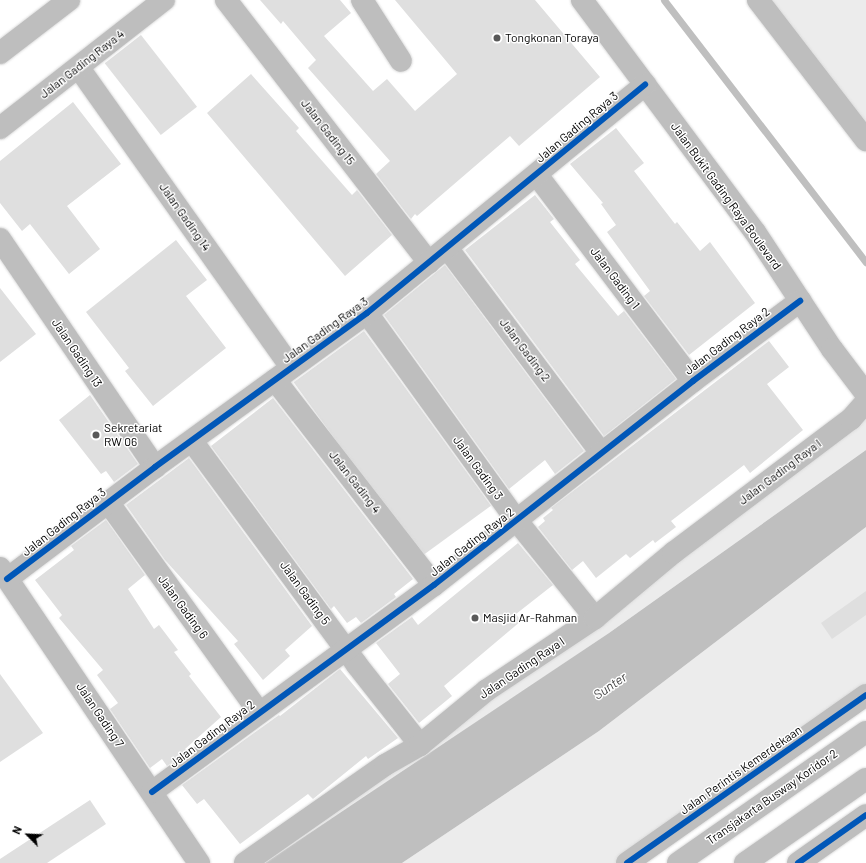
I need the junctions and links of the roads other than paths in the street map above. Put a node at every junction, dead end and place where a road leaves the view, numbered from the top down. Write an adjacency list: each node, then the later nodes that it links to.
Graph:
1 (164, 0): 9 (main road, Jalan Gading Raya 4)
2 (226, 0): 16 (main road, Jalan Gading 15)
3 (362, 0): 8 (main road)
4 (582, 0): 10 (main road, Jalan Bukit Gading Raya Boulevard)
5 (758, 0): 12 (main road)
6 (62, 2): 7 (main road)
7 (0, 53)
8 (401, 61)
9 (79, 68): 11 (main road, Jalan Gading Raya 4); 19 (main road, Jalan Gading 14)
10 (645, 85): 13 (main road, Jalan Gading Raya 3); 17 (main road, Jalan Bukit Gading Raya Boulevard)
11 (0, 128)
12 (866, 140)
13 (537, 175): 15 (main road, Jalan Gading Raya 3); 20 (main road, Jalan Gading 1)
14 (0, 239): 25 (main road, Jalan Gading 13)
15 (448, 249): 16 (main road, Jalan Gading Raya 3); 24 (main road, Jalan Gading 2)
16 (429, 263): 18 (main road, Jalan Gading Raya 3)
17 (800, 301): 20 (main road, Jalan Gading Raya 2); 21 (main road, Jalan Bukit Gading Raya Boulevard)
18 (367, 313): 19 (main road, Jalan Gading Raya 3); 27 (main road, Jalan Gading 3)
19 (283, 374): 23 (main road, Jalan Gading Raya 3); 29 (main road, Jalan Gading 4)
20 (693, 380): 24 (main road, Jalan Gading Raya 2)
21 (866, 394)
22 (866, 402): 30 (main road, Jalan Gading Raya I)
23 (192, 441): 25 (main road, Jalan Gading Raya 3); 31 (main road, Jalan Gading 5)
24 (601, 453): 27 (main road, Jalan Gading Raya 2)
25 (155, 467): 26 (main road, Jalan Gading Raya 3)
26 (108, 502): 28 (main road, Jalan Gading Raya 3); 33 (main road, Jalan Gading 6)
27 (517, 521): 29 (main road, Jalan Gading Raya 2); 30 (main road, Jalan Gading 3)
28 (4, 574): 37 (main road, Jalan Gading 7)
29 (434, 585): 31 (main road, Jalan Gading Raya 2)
30 (595, 618): 35 (main road, Jalan Gading Raya I)
31 (346, 650): 33 (main road, Jalan Gading Raya 2); 35 (main road, Jalan Gading 5)
32 (866, 695): 41 (main road, Jalan Perintis Kemerdekaan)
33 (259, 712): 37 (main road, Jalan Gading Raya 2)
34 (866, 732): 42 (main road, Transjakarta Busway Koridor 2)
35 (420, 744): 40 (main road, Jalan Gading Raya I)
36 (866, 778): 43 (main road)
37 (152, 792): 39 (main road, Jalan Gading 7)
38 (866, 815): 44 (main road)
39 (199, 863)
40 (245, 863)
41 (627, 863)
42 (678, 863)
43 (745, 863)
44 (798, 863)

